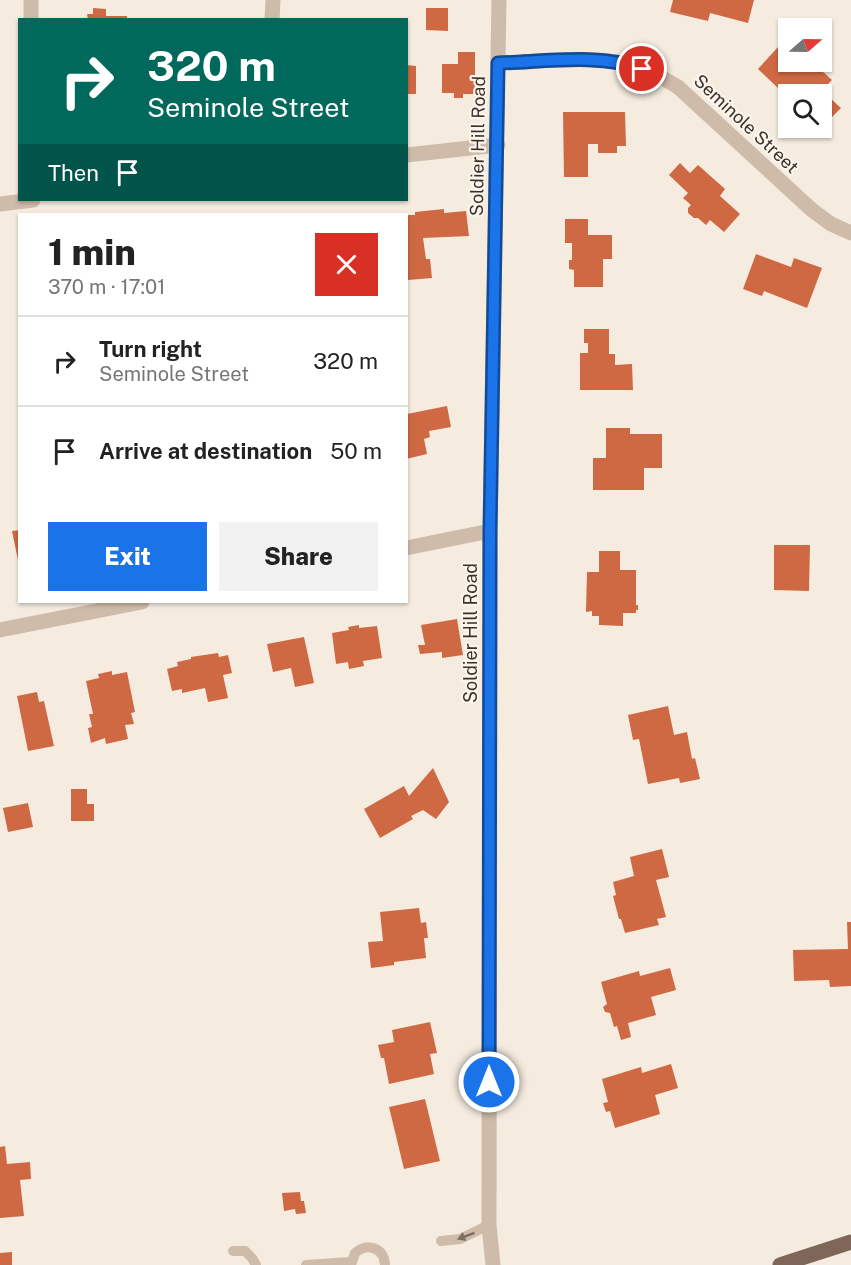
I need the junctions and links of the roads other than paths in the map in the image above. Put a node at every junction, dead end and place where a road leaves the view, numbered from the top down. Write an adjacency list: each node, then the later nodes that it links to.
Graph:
1 (31, 0): 4 (street)
2 (273, 0): 5 (street)
3 (499, 0): 6 (street, Soldier Hill Road)
4 (31, 18)
5 (272, 18)
6 (498, 63): 7 (street, Soldier Hill Road); 11 (street, Seminole Street)
7 (498, 145): 8 (street); 12 (street, Soldier Hill Road)
8 (408, 155)
9 (25, 201): 10 (street)
10 (0, 204)
11 (851, 233)
12 (490, 531): 13 (street); 16 (street, Soldier Hill Road)
13 (408, 548)
14 (137, 603): 15 (street)
15 (0, 630)
16 (489, 1225): 17 (lane, one-way to 17); 24 (street, Soldier Hill Road)
17 (441, 1241)
18 (851, 1242): 25 (main road)
19 (233, 1251): 21 (lane)
20 (351, 1264): 22 (lane); 23 (lane)
21 (256, 1265)
22 (306, 1265)
23 (385, 1265)
24 (493, 1265)
25 (780, 1265)

